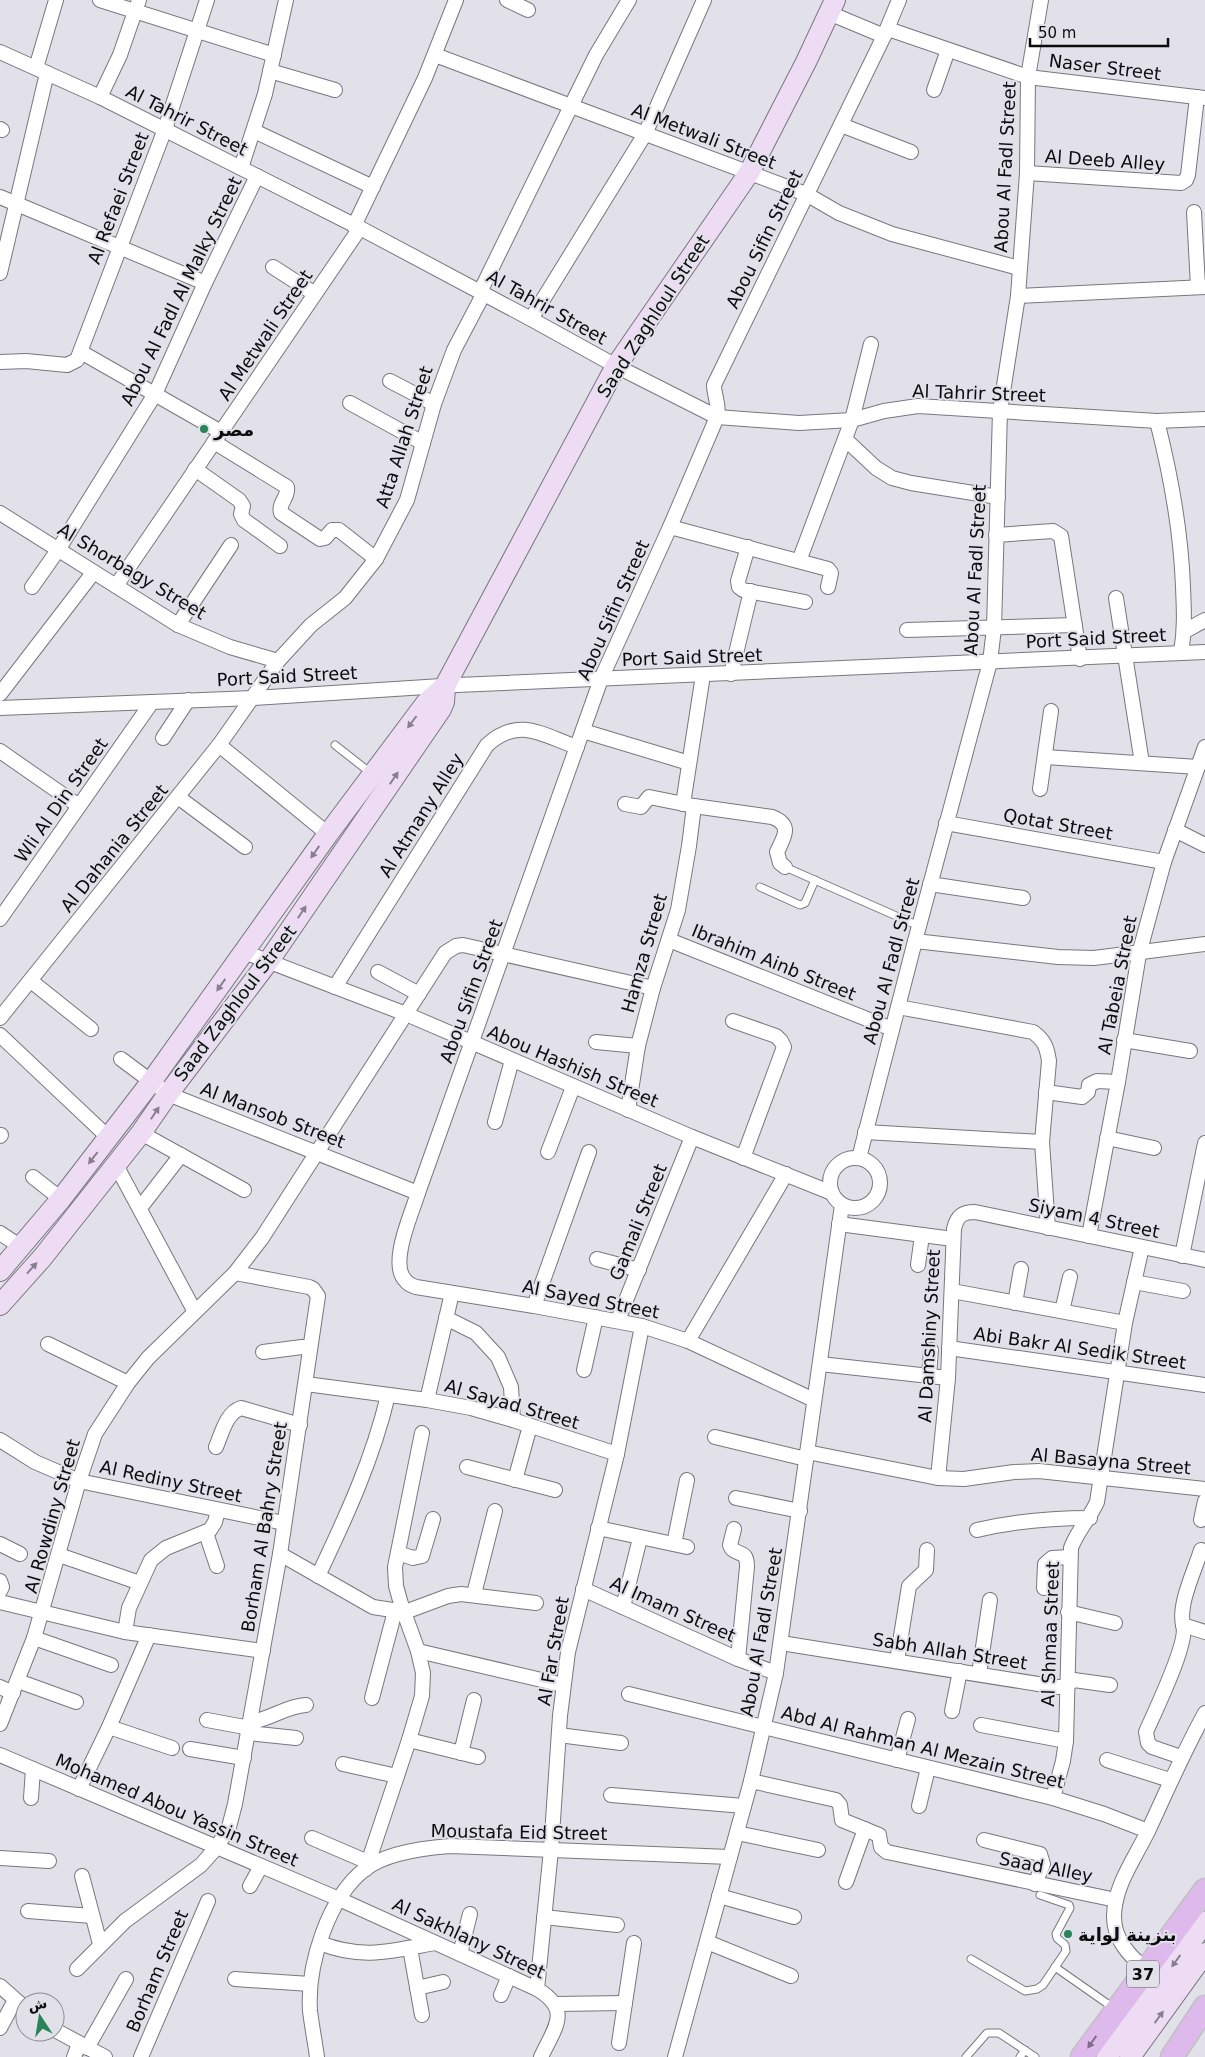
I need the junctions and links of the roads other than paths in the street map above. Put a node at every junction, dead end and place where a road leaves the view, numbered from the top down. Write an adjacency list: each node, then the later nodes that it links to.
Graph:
1 (56, 0): 20 (street)
2 (100, 0): 11 (street)
3 (207, 0): 14 (street, Al Refaei Street)
4 (286, 0): 18 (street)
5 (456, 0): 19 (street, Al Metwali Street)
6 (506, 0): 13 (street)
7 (629, 0): 27 (street, Atta Allah Street)
8 (704, 0): 31 (street)
9 (899, 0): 15 (street, Abou Sifin Street)
10 (1041, 0): 22 (street, Abou Al Fadl Street)
11 (137, 6): 14 (street); 25 (street)
12 (832, 6): 15 (street, Naser Street); 35 (street, Saad Zaghloul Street)
13 (528, 10)
14 (197, 31): 18 (street); 29 (street, Al Refaei Street)
15 (886, 33): 16 (street, Naser Street); 28 (street, Abou Sifin Street)
16 (948, 50): 22 (street, Naser Street); 24 (street)
17 (0, 52): 20 (street, Al Tahrir Street)
18 (274, 55): 21 (street)
19 (435, 55): 27 (street, Al Metwali Street); 37 (street, Al Metwali Street)
20 (41, 71): 25 (street, Al Tahrir Street); 40 (street)
21 (270, 71): 23 (street); 30 (street)
22 (1028, 77): 26 (street, Naser Street); 34 (street, Abou Al Fadl Street)
23 (334, 90)
24 (934, 90)
25 (100, 98): 29 (street, Al Tahrir Street)
26 (1201, 98): 34 (street, Al Deeb Alley)
27 (572, 106): 31 (street, Al Metwali Street); 49 (street, Atta Allah Street)
28 (841, 125): 32 (street); 38 (street, Abou Sifin Street)
29 (165, 129): 33 (street, Al Tahrir Street); 43 (street, Al Refaei Street)
30 (254, 131): 33 (street); 37 (street)
31 (645, 134): 35 (street, Al Metwali Street); 52 (street)
32 (911, 152)
33 (241, 168): 36 (street, Al Tahrir Street)
34 (1027, 172): 45 (street, Abou Al Fadl Street)
35 (749, 173): 38 (street, Al Metwali Street); 56 (street, Saad Zaghloul Street)
36 (257, 176): 42 (street, Al Tahrir Street); 47 (street, Abou Al Fadl Al Malky Street)
37 (373, 187): 42 (street, Al Metwali Street)
38 (806, 194): 45 (street, Al Metwali Street); 62 (street, Abou Sifin Street)
39 (0, 197): 40 (street)
40 (16, 203): 43 (street); 46 (street)
41 (1194, 212): 48 (street)
42 (357, 227): 49 (street, Al Tahrir Street); 50 (street, Al Metwali Street)
43 (120, 247): 47 (street); 54 (street, Al Refaei Street)
44 (273, 266): 50 (street)
45 (1019, 268): 51 (street, Abou Al Fadl Street)
46 (0, 273)
47 (204, 283): 58 (street, Abou Al Fadl Al Malky Street)
48 (1201, 287): 51 (street)
49 (482, 293): 52 (street, Al Tahrir Street); 60 (street, Atta Allah Street)
50 (315, 294): 66 (street, Al Metwali Street)
51 (1018, 296): 61 (street, Abou Al Fadl Street)
52 (531, 318): 56 (street, Al Tahrir Street)
53 (871, 344): 64 (street)
54 (81, 352): 55 (street); 58 (street)
55 (0, 362)
56 (616, 366): 62 (street, Al Tahrir Street); 102 (street, Saad Zaghloul Street)
57 (390, 381): 60 (street)
58 (155, 394): 66 (street); 77 (street, Abou Al Fadl Al Malky Street)
59 (350, 403): 68 (street)
60 (434, 404): 68 (street, Atta Allah Street)
61 (1000, 411): 64 (street, Al Tahrir Street); 65 (street, Al Tahrir Street); 70 (street, Abou Al Fadl Street)
62 (717, 417): 64 (street, Al Tahrir Street); 72 (street, Abou Sifin Street)
63 (1205, 419): 65 (street, Al Tahrir Street)
64 (852, 420): 67 (street)
65 (1157, 421): 92 (street)
66 (217, 437): 69 (street, Al Metwali Street); 78 (street)
67 (845, 439): 70 (street); 79 (street)
68 (423, 443): 78 (street, Atta Allah Street)
69 (195, 469): 75 (street); 81 (street, Al Metwali Street)
70 (998, 497): 73 (street, Abou Al Fadl Street)
71 (0, 513): 77 (street, Al Shorbagy Street)
72 (670, 527): 76 (street); 101 (street, Abou Sifin Street)
73 (996, 535): 89 (street); 90 (street, Abou Al Fadl Street)
74 (231, 545): 88 (street)
75 (280, 546)
76 (748, 547): 79 (street); 84 (street)
77 (58, 550): 80 (street, Al Shorbagy Street); 83 (street, Abou Al Fadl Al Malky Street)
78 (376, 560): 97 (street, Atta Allah Street)
79 (799, 561): 82 (street)
80 (94, 573): 81 (street, Al Shorbagy Street); 103 (street)
81 (116, 586): 88 (street, Al Shorbagy Street)
82 (828, 587)
83 (32, 588)
84 (750, 591): 86 (street); 99 (street)
85 (1116, 598): 95 (street)
86 (805, 602)
87 (1205, 620): 92 (street)
88 (178, 624): 97 (street, Al Shorbagy Street)
89 (1075, 625): 90 (street); 96 (street)
90 (994, 628): 91 (street); 98 (street, Abou Al Fadl Street)
91 (907, 630)
92 (1185, 631): 93 (street)
93 (1181, 652): 94 (street, Port Said Street); 95 (street, Port Said Street)
94 (1205, 652)
95 (1125, 656): 96 (street, Port Said Street); 118 (street)
96 (1080, 659): 98 (street, Port Said Street)
97 (278, 661): 104 (street, Atta Allah Street)
98 (990, 662): 99 (street, Port Said Street); 125 (street, Abou Al Fadl Street)
99 (731, 674): 100 (street, Port Said Street)
100 (703, 675): 101 (street, Port Said Street); 117 (street, Hamza Street)
101 (601, 679): 102 (street, Port Said Street); 109 (street, Abou Sifin Street)
102 (444, 686): 104 (street, Port Said Street); 119 (street, Saad Zaghloul Street, one-way to 119); 144 (street, Saad Zaghloul Street, one-way to 102)
103 (0, 694)
104 (253, 698): 105 (street, Port Said Street); 111 (street, Al Dahania Street)
105 (188, 700): 106 (street, Port Said Street); 110 (street)
106 (152, 702): 107 (street, Port Said Street); 124 (street, Wli Al Din Street)
107 (0, 708)
108 (1051, 711): 116 (street)
109 (583, 731): 113 (street, Abou Sifin Street); 117 (street)
110 (163, 738)
111 (219, 745): 121 (street, Al Dahania Street); 127 (street)
112 (335, 745): 119 (lane)
113 (577, 747): 142 (street, Abou Sifin Street); 147 (street, Al Atmany Alley)
114 (0, 751): 124 (street)
115 (1202, 756): 118 (street); 126 (street, Al Tabeia Street)
116 (1045, 757): 118 (street); 120 (street)
117 (689, 763): 123 (street, Hamza Street)
118 (1142, 763)
119 (373, 774): 127 (street, Saad Zaghloul Street)
120 (1040, 789)
121 (178, 798): 129 (street); 146 (street, Al Dahania Street)
122 (625, 804): 123 (street)
123 (688, 805): 131 (street); 138 (street, Hamza Street)
124 (79, 806): 136 (street, Wli Al Din Street)
125 (946, 824): 130 (street, Qotat Street); 133 (street, Abou Al Fadl Street)
126 (1175, 830): 128 (street); 130 (street, Al Tabeia Street)
127 (328, 834): 141 (street, Saad Zaghloul Street, one-way to 141)
128 (1205, 845)
129 (245, 847)
130 (1164, 862): 143 (street, Al Tabeia Street)
131 (785, 867): 132 (lane)
132 (815, 880): 134 (lane); 137 (lane)
133 (930, 884): 135 (street); 137 (street, Abou Al Fadl Street)
134 (760, 887)
135 (1023, 898)
136 (0, 919)
137 (919, 926): 139 (street, Abou Al Fadl Street)
138 (669, 940): 148 (street, Hamza Street); 155 (street, Ibrahim Ainb Street)
139 (914, 941): 143 (street); 150 (street, Abou Al Fadl Street)
140 (1205, 944): 143 (street)
141 (244, 952): 144 (street, Abou Hashish Street); 164 (street, Saad Zaghloul Street, one-way to 164)
142 (504, 954): 148 (street, Al Rowdiny Street); 149 (street, Al Rowdiny Street); 159 (street, Abou Sifin Street)
143 (1138, 954): 157 (street, Al Tabeia Street)
144 (268, 962): 147 (street, Abou Hashish Street); 168 (street, Saad Zaghloul Street)
145 (378, 972): 149 (street)
146 (30, 981): 151 (street, Al Dahania Street); 154 (street)
147 (335, 988): 152 (street, Abou Hashish Street)
148 (653, 988): 160 (street, Hamza Street)
149 (419, 994): 152 (street, Al Rowdiny Street)
150 (898, 1007): 155 (street, Abou Al Fadl Street); 167 (street)
151 (3, 1009)
152 (406, 1014): 159 (street, Abou Hashish Street); 181 (street, Al Rowdiny Street)
153 (733, 1021): 183 (street)
154 (90, 1029)
155 (892, 1029): 171 (street, Abou Al Fadl Street)
156 (0, 1035): 174 (street)
157 (1124, 1040): 161 (street); 165 (street, Al Tabeia Street)
158 (596, 1042): 160 (street)
159 (473, 1043): 163 (street, Abou Hashish Street); 189 (street, Abou Sifin Street)
160 (638, 1046): 169 (street, Hamza Street)
161 (1190, 1051)
162 (121, 1059): 164 (street, Al Mansob Street)
163 (512, 1060): 166 (street, Abou Hashish Street); 170 (street)
164 (151, 1082): 168 (street, Al Mansob Street); 174 (street, Saad Zaghloul Street)
165 (1118, 1082): 167 (street); 175 (street, Al Tabeia Street)
166 (573, 1087): 169 (street, Abou Hashish Street); 179 (street)
167 (1046, 1092): 176 (street)
168 (168, 1094): 172 (street, Saad Zaghloul Street, one-way to 168); 181 (street, Al Mansob Street)
169 (628, 1110): 173 (street, Abou Hashish Street)
170 (495, 1122)
171 (865, 1132): 176 (street); 184 (street, Abou Al Fadl Street)
172 (142, 1133): 182 (street); 185 (street, Saad Zaghloul Street)
173 (692, 1137): 183 (street, Abou Hashish Street); 209 (street, Gamali Street)
174 (109, 1138): 191 (street, Saad Zaghloul Street, one-way to 191)
175 (1107, 1138): 178 (street); 199 (street, Al Tabeia Street)
176 (1042, 1142): 196 (street)
177 (1205, 1143): 204 (street)
178 (1154, 1148)
179 (548, 1152)
180 (589, 1152): 219 (street)
181 (317, 1153): 189 (street, Al Mansob Street); 211 (street, Al Rowdiny Street)
182 (181, 1155): 188 (street); 193 (street)
183 (743, 1158): 186 (street, Abou Hashish Street)
184 (859, 1158): 190 (street); 192 (street)
185 (116, 1165): 193 (street); 218 (street, Saad Zaghloul Street, one-way to 185)
186 (786, 1174): 190 (street, Abou Hashish Street); 227 (street)
187 (33, 1177): 191 (street)
188 (244, 1190)
189 (418, 1193): 203 (street, Abou Sifin Street)
190 (832, 1193): 192 (street)
191 (61, 1199): 201 (street, Saad Zaghloul Street)
192 (842, 1205): 195 (street, Abou Al Fadl Street)
193 (140, 1208): 221 (street)
194 (975, 1212): 196 (street, Siyam 4 Street); 200 (street, Al Damshiny Street)
195 (839, 1224): 198 (street); 233 (street, Abou Al Fadl Street)
196 (1048, 1228): 199 (street, Siyam 4 Street)
197 (0, 1234): 201 (street)
198 (922, 1235): 200 (street); 207 (street)
199 (1089, 1236): 202 (street, Siyam 4 Street)
200 (954, 1239): 214 (street, Al Damshiny Street)
201 (21, 1247): 210 (street, Saad Zaghloul Street)
202 (1142, 1247): 204 (street, Siyam 4 Street); 213 (street, Al Shmaa Street)
203 (398, 1255): 216 (street, Al Sayed Street)
204 (1182, 1256): 206 (street, Siyam 4 Street)
205 (597, 1259): 209 (street)
206 (1205, 1260)
207 (918, 1266)
208 (1021, 1269): 217 (street)
209 (639, 1270): 224 (street, Gamali Street)
210 (0, 1271)
211 (235, 1273): 221 (street, Al Rowdiny Street); 229 (street, Borham Al Bahry Street)
212 (1070, 1277): 220 (street)
213 (1134, 1282): 215 (street); 225 (street, Al Shmaa Street)
214 (952, 1291): 217 (street); 230 (street, Al Damshiny Street)
215 (1183, 1291)
216 (452, 1293): 219 (street, Al Sayed Street); 223 (street)
217 (1015, 1303): 220 (street)
218 (0, 1305)
219 (534, 1306): 222 (street, Al Sayed Street)
220 (1062, 1311): 225 (street)
221 (195, 1312): 238 (street, Al Rowdiny Street)
222 (596, 1317): 224 (street, Al Sayed Street); 234 (street)
223 (446, 1318): 242 (street); 244 (street)
224 (618, 1320): 226 (street, Al Sayed Street)
225 (1125, 1322): 235 (street, Al Shmaa Street)
226 (642, 1326): 227 (street, Al Sayed Street); 251 (street, Al Far Street)
227 (688, 1341): 243 (street, Al Sayed Street)
228 (48, 1344): 238 (street)
229 (310, 1348): 232 (street); 239 (street, Borham Al Bahry Street)
230 (949, 1348): 235 (street, Abi Bakr Al Sedik Street); 237 (street, Al Damshiny Street)
231 (931, 1350): 236 (street)
232 (263, 1352)
233 (820, 1364): 236 (street); 243 (street, Abou Al Fadl Street)
234 (584, 1370)
235 (1117, 1373): 240 (street, Abi Bakr Al Sedik Street); 254 (street, Al Shmaa Street)
236 (929, 1376): 237 (street)
237 (948, 1378): 255 (street, Al Damshiny Street)
238 (128, 1383): 258 (street, Al Rowdiny Street)
239 (306, 1384): 241 (street, Al Sayad Street); 245 (street, Borham Al Bahry Street)
240 (1205, 1385)
241 (388, 1396): 242 (street, Al Sayad Street); 284 (street)
242 (427, 1400): 244 (street, Al Sayad Street)
243 (814, 1400): 252 (street, Abou Al Fadl Street)
244 (513, 1420): 246 (street, Al Sayad Street)
245 (300, 1425): 250 (street); 269 (street, Borham Al Bahry Street)
246 (530, 1426): 251 (street, Al Sayad Street); 256 (street)
247 (422, 1433): 278 (street)
248 (716, 1437): 252 (street, Al Basayna Street)
249 (0, 1440): 258 (street, Al Rediny Street)
250 (216, 1447)
251 (617, 1454): 270 (street, Al Far Street)
252 (806, 1455): 255 (street, Al Basayna Street); 265 (street, Abou Al Fadl Street)
253 (467, 1467): 256 (street)
254 (1101, 1477): 255 (street, Al Basayna Street); 259 (street, Al Basayna Street); 266 (street, Al Shmaa Street)
255 (938, 1478)
256 (515, 1480): 260 (street)
257 (686, 1480): 274 (street)
258 (79, 1481): 263 (street, Al Rediny Street); 281 (street, Al Rowdiny Street)
259 (1205, 1489)
260 (555, 1490)
261 (736, 1498): 265 (street)
262 (1205, 1501): 268 (street)
263 (218, 1510): 269 (street, Al Rediny Street); 273 (street)
264 (496, 1511): 290 (street)
265 (800, 1511): 304 (street, Abou Al Fadl Street)
266 (1090, 1518): 272 (street); 282 (street, Al Shmaa Street)
267 (433, 1519): 278 (street)
268 (1201, 1520)
269 (284, 1523): 280 (street, Borham Al Bahry Street)
270 (598, 1528): 274 (street); 288 (street, Al Far Street)
271 (734, 1529): 307 (street)
272 (977, 1530)
273 (206, 1533): 283 (street); 286 (street)
274 (640, 1538): 294 (street)
275 (0, 1544): 279 (street)
276 (927, 1550): 308 (street)
277 (1201, 1550): 299 (street)
278 (398, 1553): 295 (street)
279 (20, 1554)
280 (280, 1554): 284 (street); 305 (street, Borham Al Bahry Street)
281 (59, 1555): 286 (street); 297 (street, Al Rowdiny Street)
282 (1070, 1558): 287 (street); 296 (street, Al Shmaa Street)
283 (217, 1566)
284 (318, 1576): 295 (street)
285 (0, 1581): 289 (street)
286 (140, 1582): 300 (street)
287 (1044, 1588)
288 (584, 1589): 294 (street, Al Imam Street); 313 (street, Al Far Street)
289 (0, 1591)
290 (474, 1594): 293 (street); 295 (street)
291 (990, 1600): 312 (street)
292 (0, 1602): 297 (street)
293 (536, 1603)
294 (623, 1607): 307 (street, Al Imam Street)
295 (400, 1611): 306 (street); 319 (street)
296 (1068, 1612): 298 (street); 315 (street, Al Shmaa Street)
297 (42, 1614): 300 (street); 303 (street, Al Rowdiny Street)
298 (1115, 1622)
299 (1183, 1625): 301 (street); 342 (street)
300 (125, 1632): 302 (street)
301 (1205, 1632)
302 (149, 1635): 305 (street); 329 (street)
303 (34, 1638): 309 (street); 317 (street, Al Rowdiny Street)
304 (781, 1643): 308 (street, Sabh Allah Street); 311 (street, Abou Al Fadl Street)
305 (263, 1651): 331 (street, Borham Al Bahry Street)
306 (418, 1651): 313 (street); 334 (street)
307 (738, 1659): 311 (street, Al Imam Street)
308 (897, 1660): 310 (street, Sabh Allah Street)
309 (110, 1665)
310 (960, 1672): 312 (street, Sabh Allah Street); 323 (street)
311 (776, 1673): 330 (street, Abou Al Fadl Street)
312 (979, 1674): 315 (street, Sabh Allah Street)
313 (563, 1685): 332 (street, Al Far Street)
314 (1110, 1685): 315 (street, Sabh Allah Street)
315 (1066, 1686): 335 (street, Al Shmaa Street)
316 (0, 1687): 317 (street)
317 (16, 1687): 321 (street); 327 (street, Al Rowdiny Street)
318 (628, 1694): 330 (street, Abd Al Rahman Al Mezain Street)
319 (372, 1698)
320 (474, 1700): 339 (street)
321 (76, 1702)
322 (306, 1704): 331 (street)
323 (952, 1711)
324 (1205, 1713): 342 (street)
325 (908, 1719): 344 (street)
326 (206, 1720): 331 (street)
327 (0, 1724)
328 (980, 1725): 335 (street)
329 (109, 1727): 337 (street); 352 (street)
330 (763, 1727): 344 (street, Abd Al Rahman Al Mezain Street); 351 (street, Abou Al Fadl Street)
331 (250, 1728): 333 (street); 343 (street, Borham Al Bahry Street)
332 (559, 1735): 336 (street); 364 (street, Al Far Street)
333 (296, 1738)
334 (409, 1740): 339 (street); 349 (street)
335 (1066, 1741): 355 (street, Al Shmaa Street)
336 (621, 1742)
337 (172, 1748)
338 (190, 1749): 343 (street)
339 (460, 1753): 341 (street)
340 (0, 1755): 348 (street, Mohamed Abou Yassin Street)
341 (478, 1757)
342 (1181, 1757): 350 (street)
343 (244, 1758): 363 (street, Borham Al Bahry Street)
344 (897, 1760): 347 (street, Abd Al Rahman Al Mezain Street)
345 (1108, 1760): 350 (street)
346 (343, 1764): 349 (street)
347 (928, 1768): 355 (street, Abd Al Rahman Al Mezain Street); 357 (street)
348 (32, 1769): 352 (street, Mohamed Abou Yassin Street); 354 (street)
349 (397, 1776): 369 (street)
350 (1170, 1780): 359 (street)
351 (751, 1781): 356 (street, Abou Al Fadl Street); 358 (street)
352 (79, 1789): 363 (street, Mohamed Abou Yassin Street)
353 (611, 1795): 356 (street)
354 (31, 1798)
355 (1052, 1798): 359 (street, Abd Al Rahman Al Mezain Street)
356 (744, 1806): 360 (street, Abou Al Fadl Street)
357 (919, 1806)
358 (865, 1829): 372 (street); 374 (street, Saad Alley)
359 (1148, 1831): 378 (street)
360 (736, 1833): 365 (street); 366 (street, Abou Al Fadl Street)
361 (312, 1838): 369 (street)
362 (984, 1840): 374 (street)
363 (217, 1848): 370 (street, Mohamed Abou Yassin Street); 391 (street, Borham Street)
364 (551, 1850): 366 (street, Moustafa Eid Street); 369 (street, Moustafa Eid Street); 383 (street, Al Far Street)
365 (818, 1850)
366 (730, 1857): 376 (street, Abou Al Fadl Street)
367 (0, 1858): 368 (street)
368 (49, 1861)
369 (367, 1865): 377 (street, Moustafa Eid Street)
370 (261, 1866): 373 (street); 377 (street, Mohamed Abou Yassin Street)
371 (82, 1876): 382 (street)
372 (846, 1882)
373 (250, 1886)
374 (1038, 1890): 378 (street, Saad Alley); 396 (lane)
375 (1205, 1890): 398 (main road, 37)
376 (720, 1896): 384 (street); 388 (street, Abou Al Fadl Street)
377 (339, 1899): 387 (street, Al Sakhlany Street); 389 (street, Moustafa Eid Street)
378 (1116, 1900): 398 (street)
379 (208, 1901): 423 (street, Borham Street)
380 (28, 1911): 382 (street)
381 (470, 1914): 394 (street)
382 (92, 1916): 391 (street)
383 (544, 1917): 386 (street); 407 (street, Al Far Street)
384 (794, 1917)
385 (1205, 1922): 431 (street, one-way to 431)
386 (617, 1925)
387 (435, 1942): 392 (street); 394 (street, Al Sakhlany Street)
388 (707, 1942): 400 (street); 426 (street, Abou Al Fadl Street)
389 (320, 1943): 392 (street); 404 (street, Moustafa Eid Street)
390 (634, 1943): 410 (street)
391 (100, 1944): 397 (street, Borham Street)
392 (410, 1948): 406 (street)
393 (1205, 1953): 432 (street, one-way to 393)
394 (460, 1954): 399 (street, Al Sakhlany Street)
395 (971, 1959): 396 (lane)
396 (1055, 1967): 414 (lane)
397 (77, 1969)
398 (1146, 1970): 414 (main road, 37)
399 (509, 1976): 407 (street, Al Sakhlany Street); 408 (street)
400 (791, 1976)
401 (126, 1979): 419 (street)
402 (235, 1980): 404 (street)
403 (443, 1982): 406 (street)
404 (310, 1984): 424 (street, Moustafa Eid Street)
405 (0, 1986): 409 (street)
406 (417, 1988): 415 (street)
407 (537, 1989): 411 (street, Al Sakhlany Street)
408 (501, 1995)
409 (15, 2000)
410 (625, 2003): 411 (street); 418 (street)
411 (556, 2004): 425 (street, Al Sakhlany Street)
412 (1205, 2007): 433 (main road)
413 (15, 2010): 416 (street)
414 (1115, 2010): 430 (main road, 37, one-way to 430)
415 (422, 2015)
416 (0, 2028)
417 (65, 2036): 419 (street)
418 (619, 2043)
419 (83, 2046): 421 (street); 422 (street)
420 (1025, 2050): 427 (lane); 428 (lane); 429 (lane)
421 (74, 2057)
422 (105, 2057)
423 (141, 2057)
424 (318, 2057)
425 (542, 2057)
426 (676, 2057)
427 (966, 2057)
428 (1020, 2057)
429 (1035, 2057)
430 (1082, 2057)
431 (1107, 2057)
432 (1130, 2057)
433 (1172, 2057)

